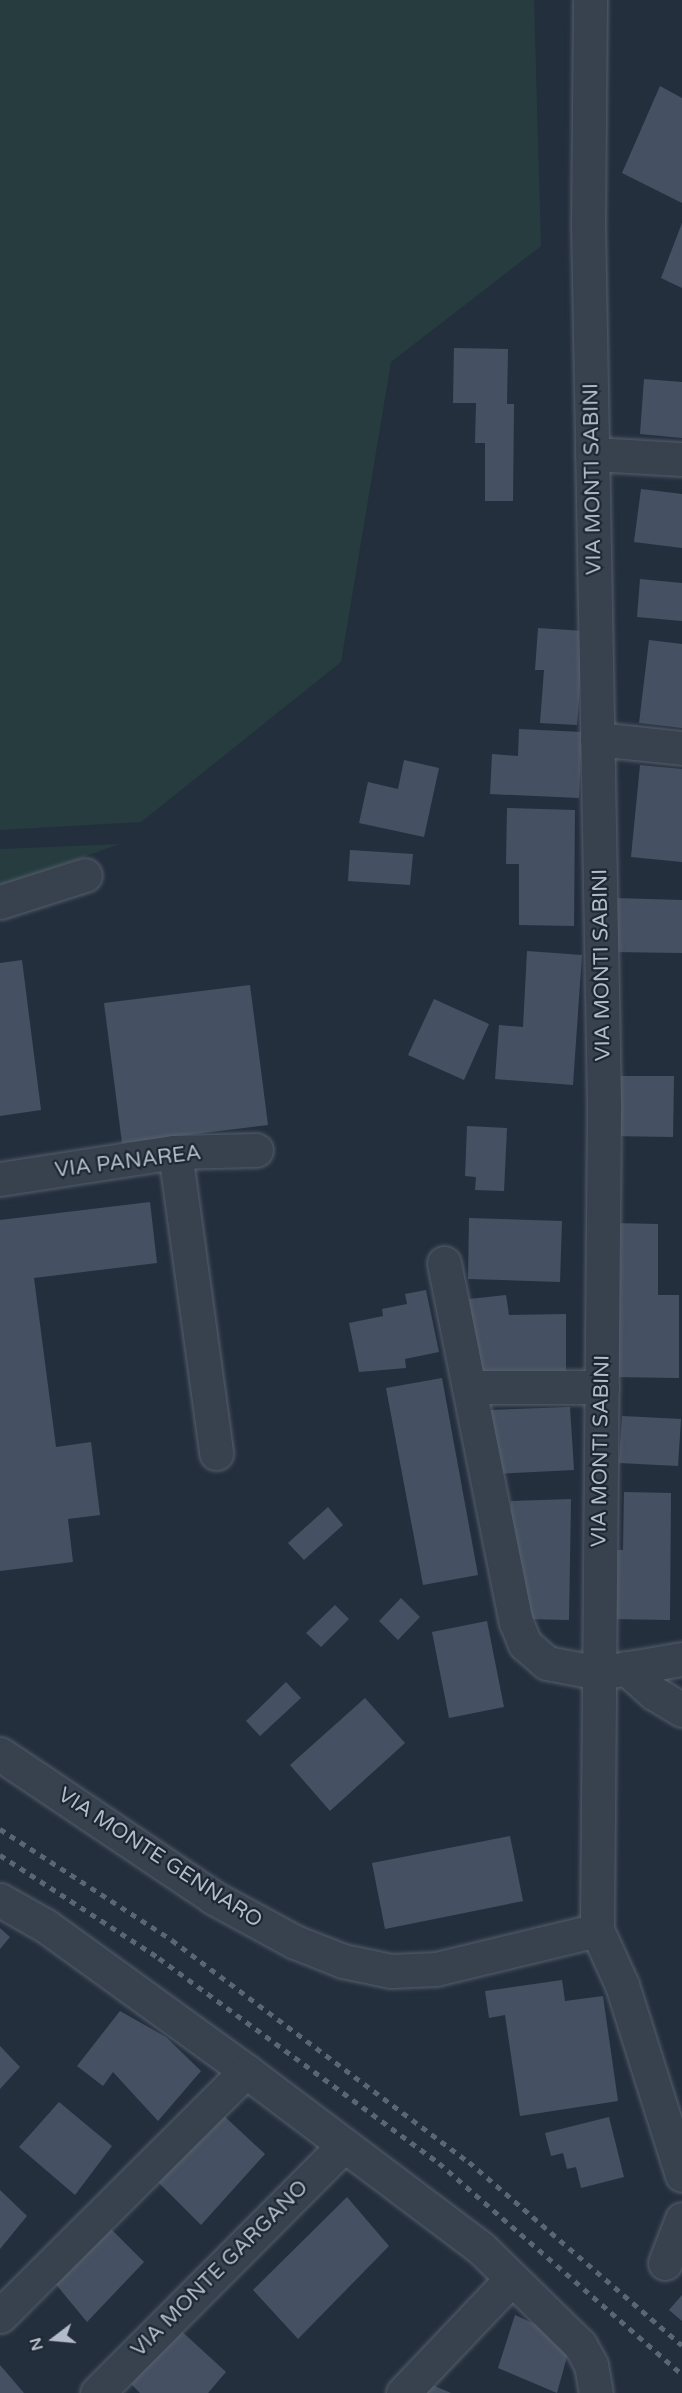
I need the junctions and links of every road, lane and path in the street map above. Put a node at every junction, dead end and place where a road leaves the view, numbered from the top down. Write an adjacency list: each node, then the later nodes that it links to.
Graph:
1 (590, 0): 2 (street, VIA MONTI SABINI)
2 (592, 454): 3 (street); 4 (street, VIA MONTI SABINI)
3 (682, 459)
4 (597, 739): 5 (street); 13 (street, VIA MONTI SABINI)
5 (682, 748)
6 (85, 875): 7 (street)
7 (0, 902)
8 (256, 1150): 9 (street, VIA PANAREA)
9 (175, 1152): 10 (street, VIA PANAREA); 14 (street)
10 (0, 1179)
11 (444, 1263): 12 (street)
12 (469, 1387): 13 (street); 16 (street)
13 (602, 1387): 16 (street, VIA MONTI SABINI)
14 (216, 1453)
15 (682, 1659): 16 (street)
16 (613, 1670): 17 (street); 20 (street, VIA MONTI SABINI)
17 (682, 1710)
18 (0, 1754): 20 (street, VIA MONTE GENNARO)
19 (0, 1900): 21 (street)
20 (597, 1930): 23 (street)
21 (246, 2071): 22 (street); 27 (street)
22 (344, 2145): 26 (street); 29 (street, VIA MONTE GARGANO)
23 (682, 2175)
24 (682, 2218): 25 (street)
25 (665, 2263)
26 (512, 2278): 28 (street); 30 (street)
27 (0, 2316)
28 (596, 2390)
29 (96, 2393)
30 (403, 2393)

